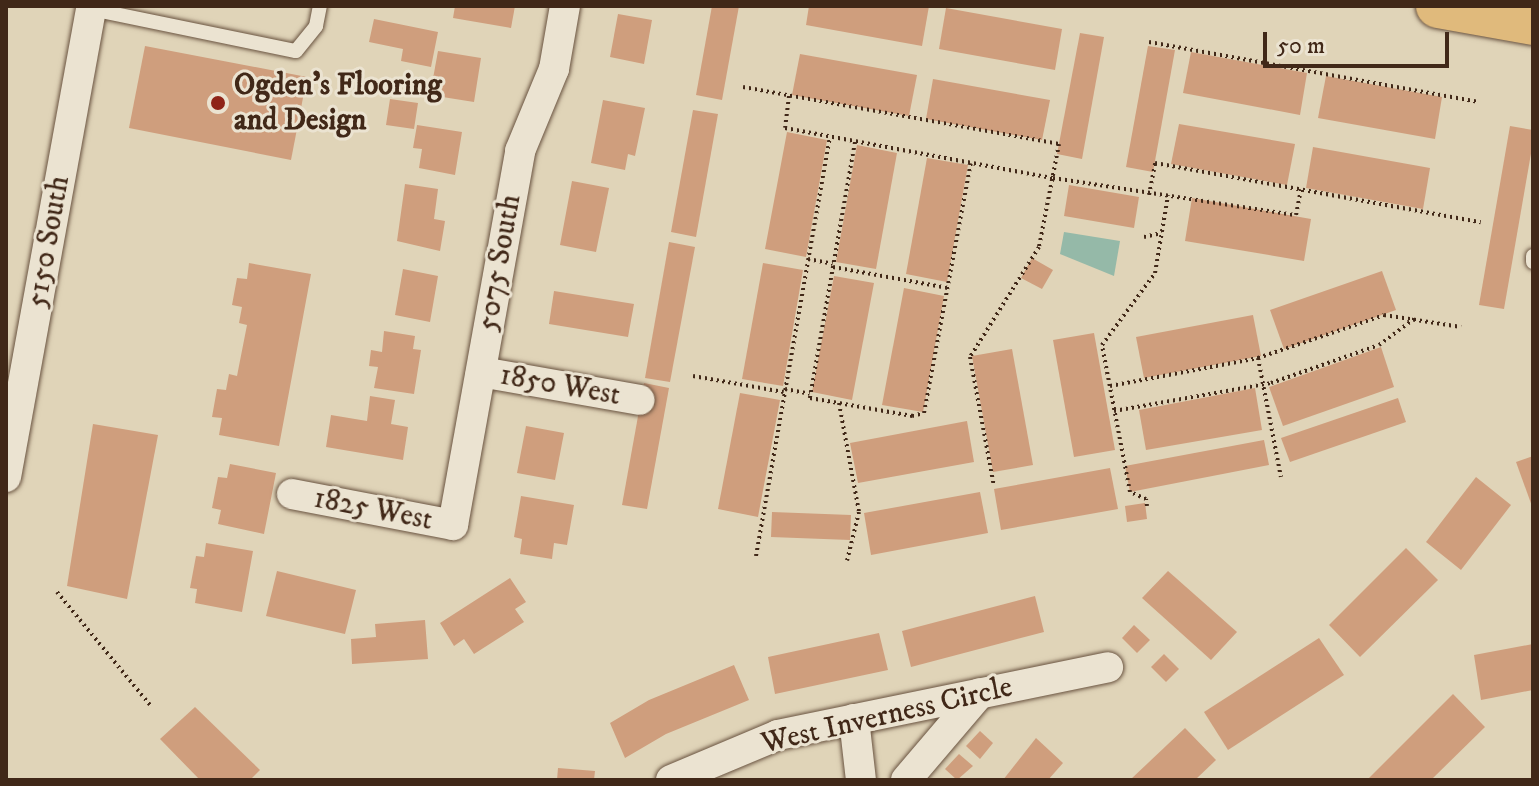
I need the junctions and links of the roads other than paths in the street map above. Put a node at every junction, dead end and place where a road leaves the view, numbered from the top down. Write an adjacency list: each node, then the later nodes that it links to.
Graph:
1 (320, 6): 5 (lane)
2 (565, 6): 7 (street, 5075 South)
3 (1438, 6): 6 (main road)
4 (91, 7): 5 (lane); 9 (street, 5150 South)
5 (154, 13)
6 (1533, 23)
7 (481, 372): 8 (street, 1850 West); 11 (street, 5075 South)
8 (640, 400)
9 (6, 477)
10 (292, 494): 11 (street, 1825 West)
11 (453, 525)
12 (1108, 667): 13 (street, West Inverness Circle)
13 (980, 693): 14 (street, West Inverness Circle); 17 (street)
14 (854, 719): 15 (street, West Inverness Circle); 16 (street)
15 (671, 780)
16 (861, 780)
17 (906, 780)

